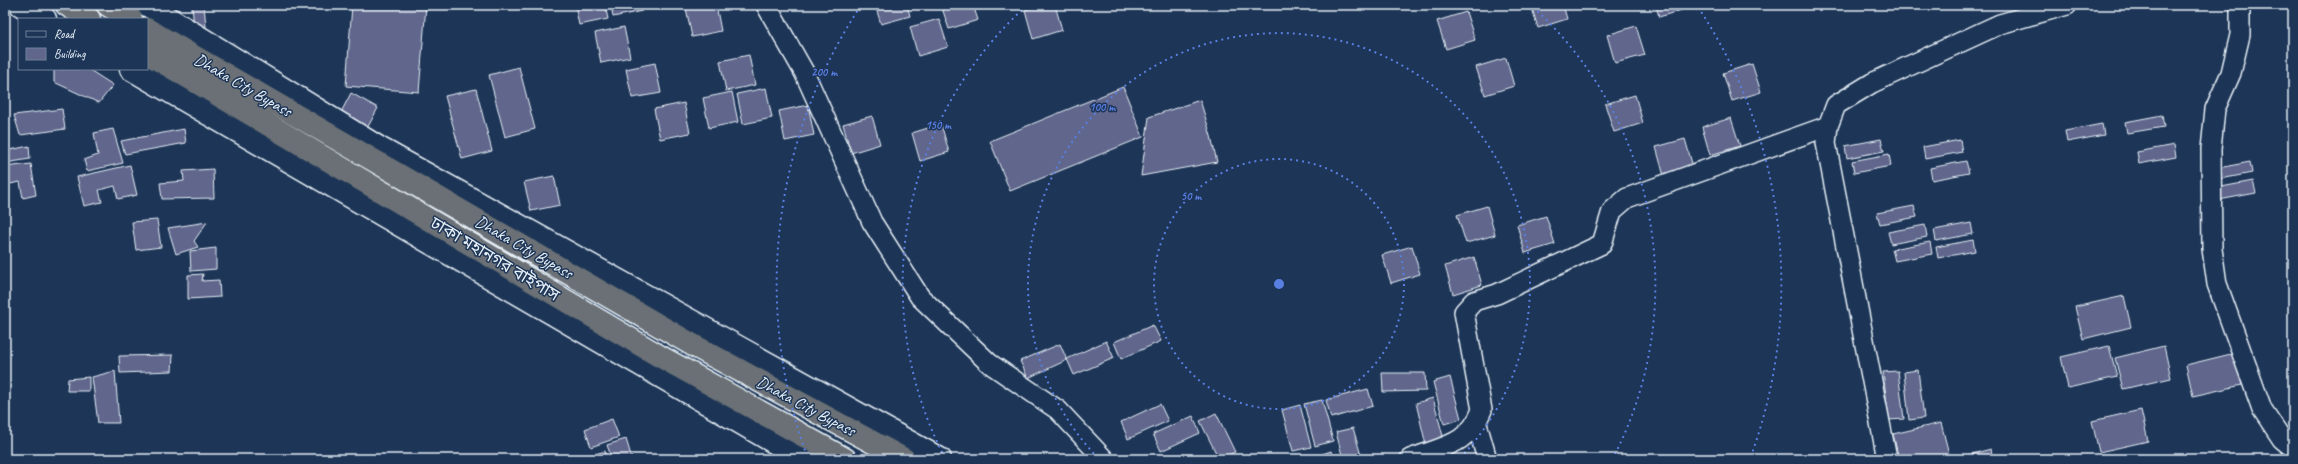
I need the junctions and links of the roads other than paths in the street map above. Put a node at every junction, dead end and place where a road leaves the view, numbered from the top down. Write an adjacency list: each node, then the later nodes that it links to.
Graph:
1 (21, 5): 9 (main road)
2 (67, 5): 10 (highway)
3 (108, 5): 11 (highway)
4 (147, 5): 21 (main road)
5 (766, 5): 22 (street)
6 (2067, 5): 8 (street)
7 (2240, 5): 17 (street)
8 (2012, 13): 15 (street)
9 (43, 18)
10 (87, 18)
11 (129, 18)
12 (148, 30): 20 (highway, Dhaka City Bypass)
13 (148, 54): 19 (highway, ঢাকা মহানগর বাইপাস)
14 (133, 70): 18 (main road)
15 (1828, 126): 16 (street); 25 (street)
16 (1477, 424): 23 (street); 24 (street)
17 (2293, 448)
18 (803, 459)
19 (845, 459)
20 (904, 459)
21 (940, 459)
22 (1104, 459)
23 (1410, 459)
24 (1487, 459)
25 (1887, 459)

